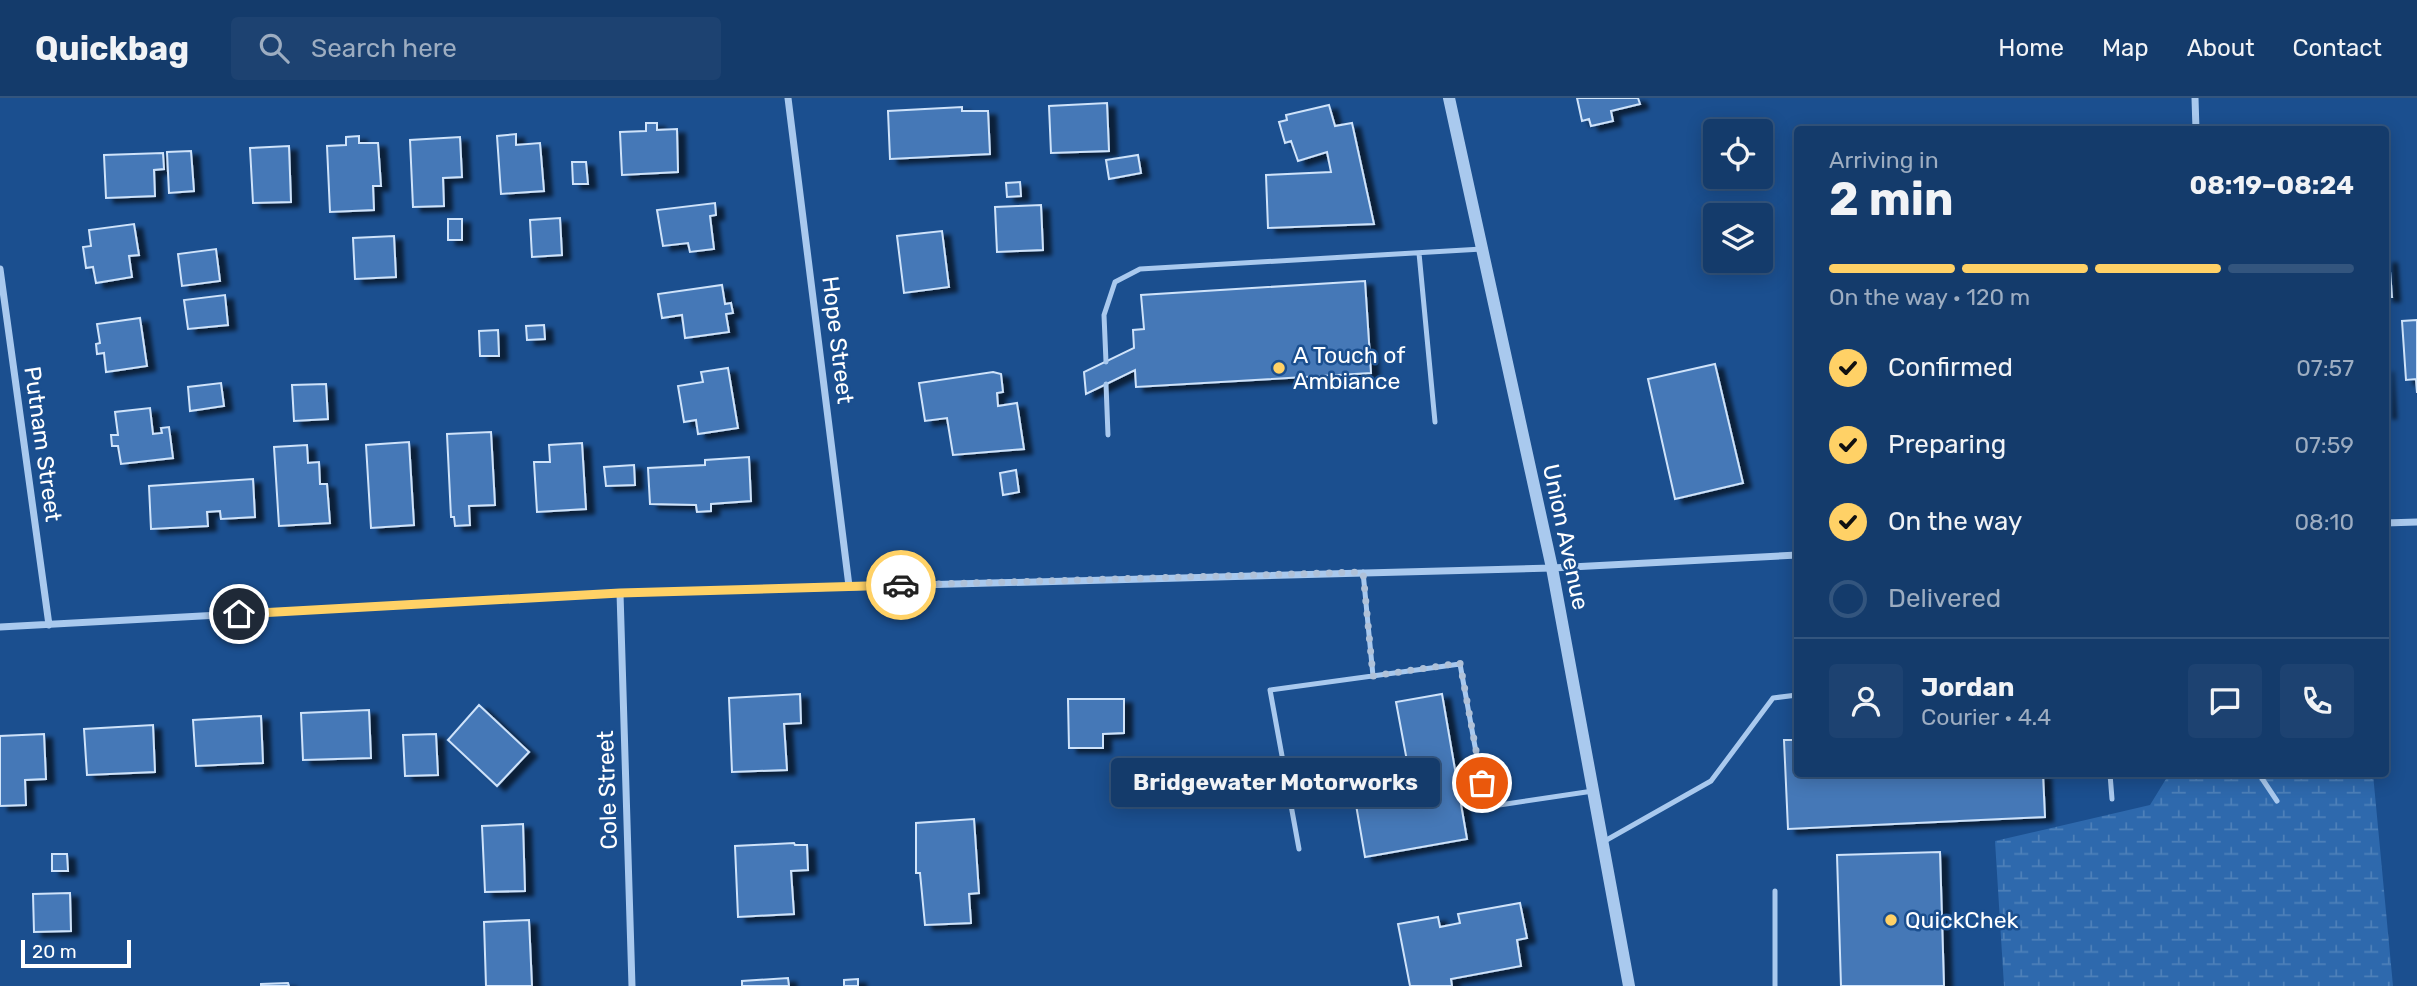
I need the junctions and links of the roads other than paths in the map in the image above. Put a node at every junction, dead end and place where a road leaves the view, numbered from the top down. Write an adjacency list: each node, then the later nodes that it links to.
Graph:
1 (788, 98): 17 (street, Hope Street)
2 (1449, 98): 5 (street, Union Avenue)
3 (2195, 98): 4 (street)
4 (2196, 126)
5 (1482, 249): 6 (lane); 15 (street, Union Avenue)
6 (1419, 253): 8 (lane); 10 (lane)
7 (0, 269): 19 (street, Putnam Street)
8 (1106, 362)
9 (1107, 384): 11 (lane)
10 (1436, 422)
11 (1108, 435)
12 (2417, 522): 13 (street)
13 (2389, 523)
14 (1794, 555): 15 (street)
15 (1552, 568): 16 (street); 25 (street, Union Avenue)
16 (1363, 572): 17 (street); 21 (lane)
17 (849, 586): 18 (street)
18 (620, 593): 19 (street); 31 (street, Cole Street)
19 (49, 625): 20 (street)
20 (0, 627)
21 (1373, 676): 25 (lane); 29 (lane)
22 (1794, 695): 28 (lane)
23 (2110, 777): 26 (lane)
24 (2261, 777): 27 (lane)
25 (1593, 791): 28 (street, Union Avenue)
26 (2112, 799)
27 (2277, 801)
28 (1603, 842): 32 (street, Union Avenue)
29 (1299, 849)
30 (1775, 891): 33 (lane)
31 (632, 986)
32 (1629, 986)
33 (1775, 986)

